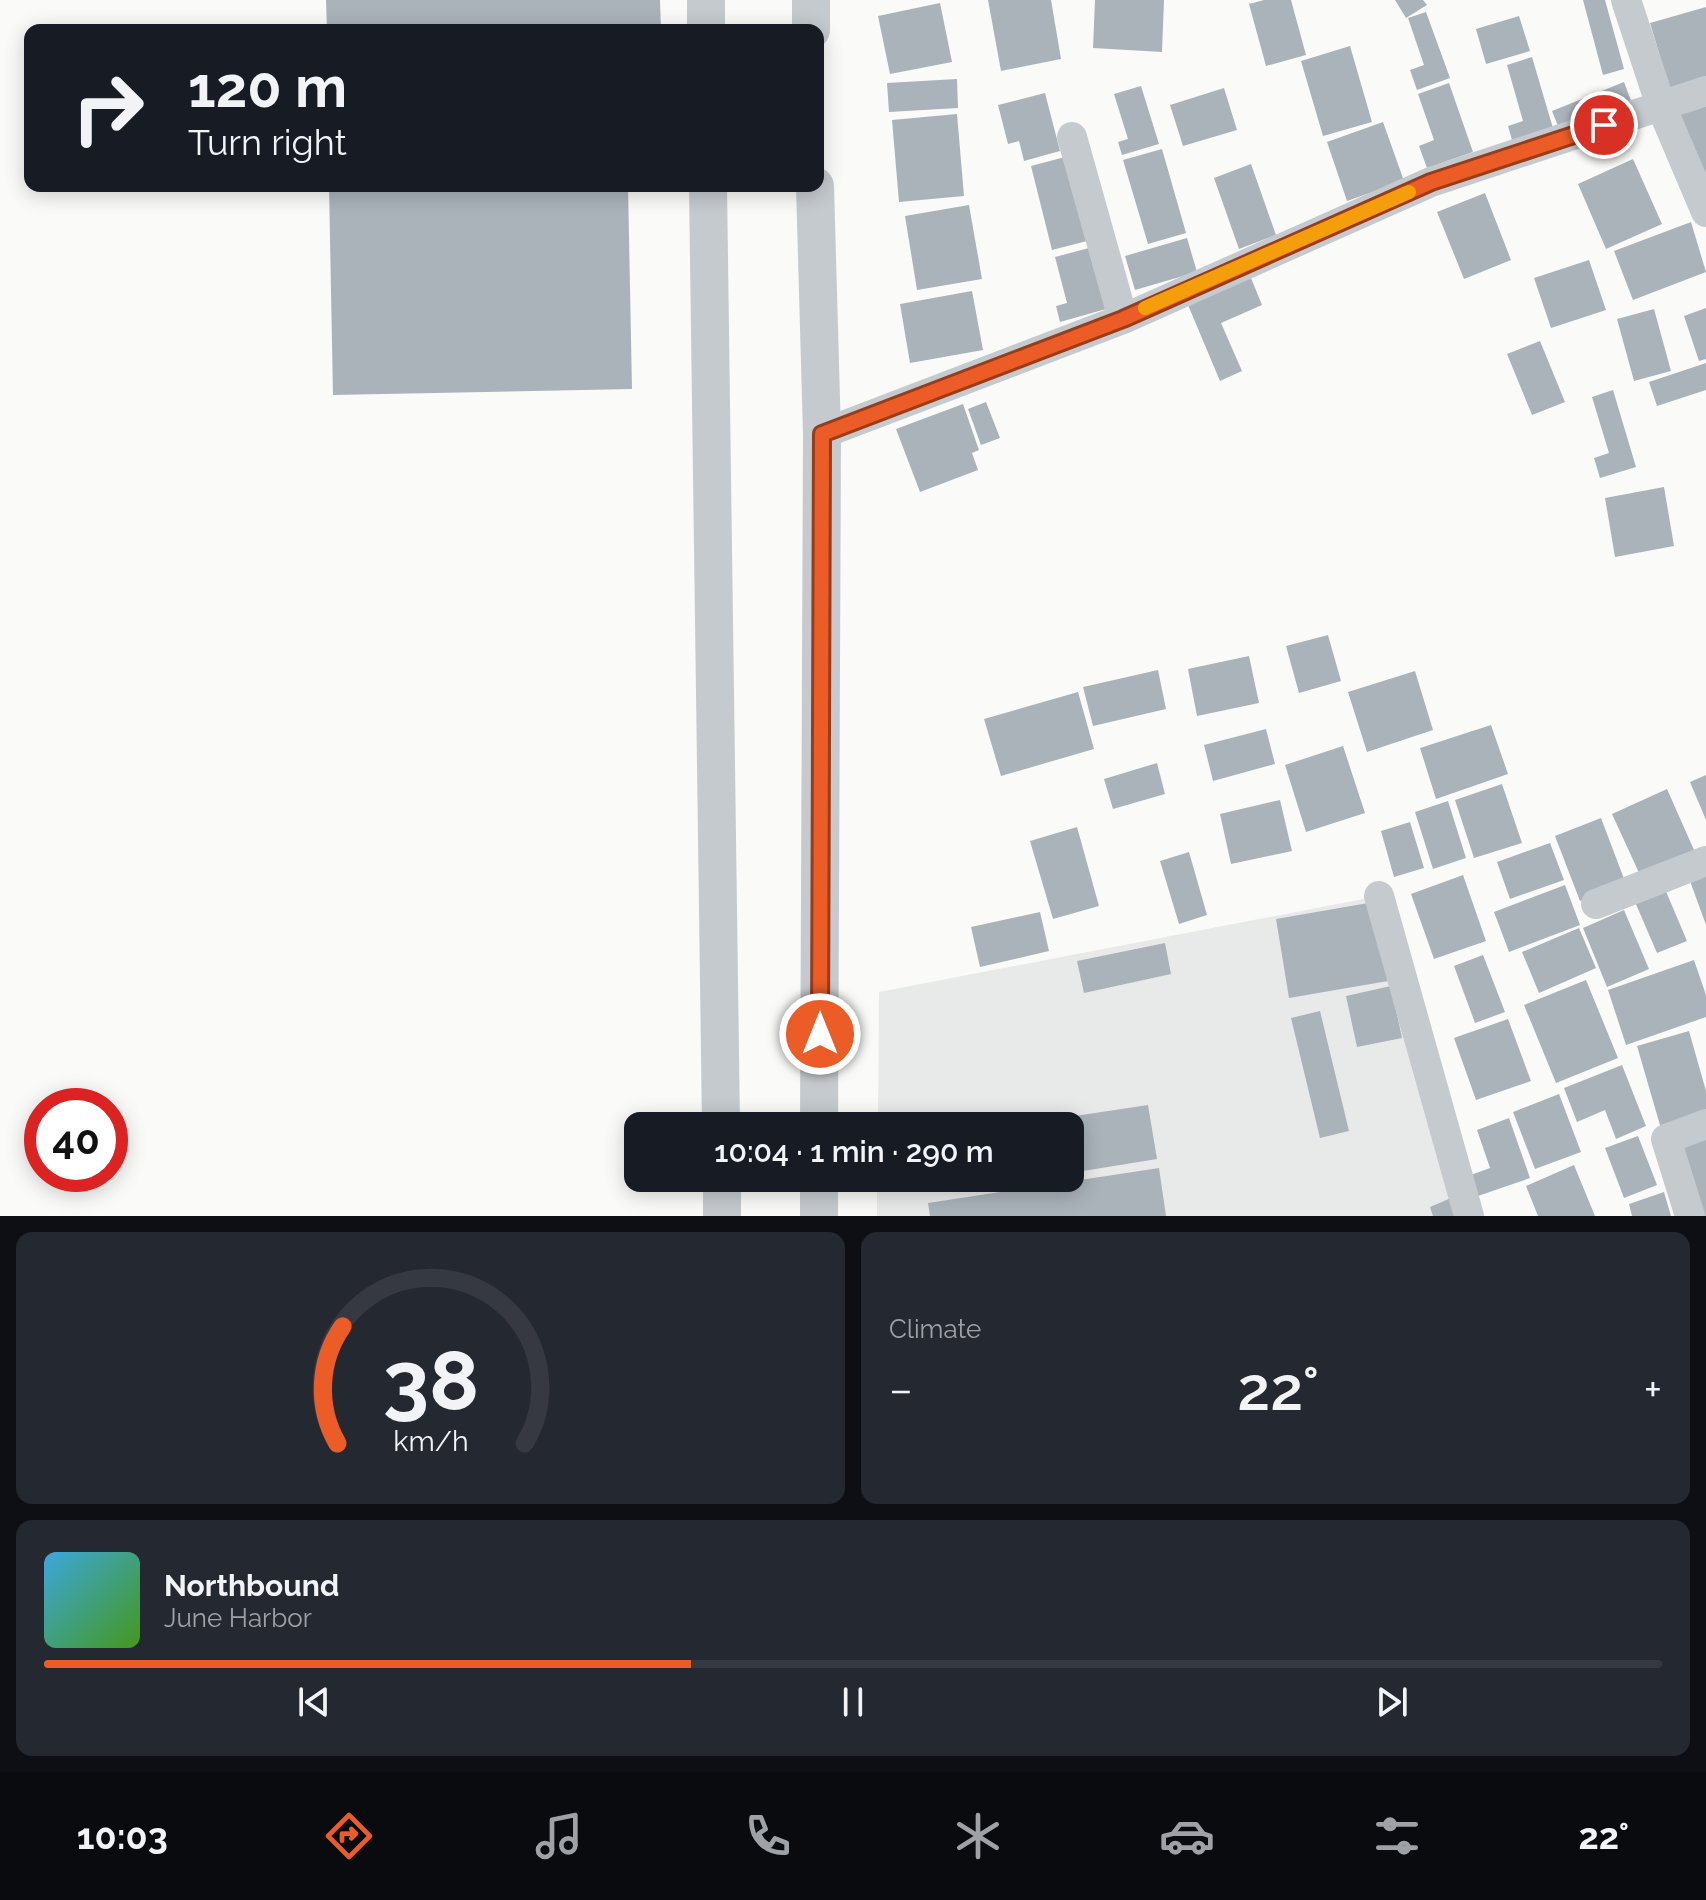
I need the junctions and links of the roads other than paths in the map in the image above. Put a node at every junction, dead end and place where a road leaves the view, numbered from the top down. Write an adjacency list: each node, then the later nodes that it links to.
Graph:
1 (706, 0): 4 (street)
2 (811, 0): 5 (street)
3 (1626, 0): 7 (street)
4 (706, 24)
5 (811, 24)
6 (1706, 91): 7 (street)
7 (1661, 106): 11 (street); 12 (street)
8 (1072, 137): 12 (street)
9 (708, 192): 17 (street)
10 (815, 192): 13 (street)
11 (1706, 212)
12 (1123, 319): 13 (street)
13 (822, 434): 18 (street)
14 (1706, 861): 16 (street)
15 (1379, 896): 24 (street)
16 (1596, 904)
17 (721, 1112)
18 (819, 1112)
19 (1706, 1124): 25 (street)
20 (722, 1192): 22 (street)
21 (819, 1192): 23 (street)
22 (722, 1216)
23 (819, 1216)
24 (1469, 1216)
25 (1690, 1216)

